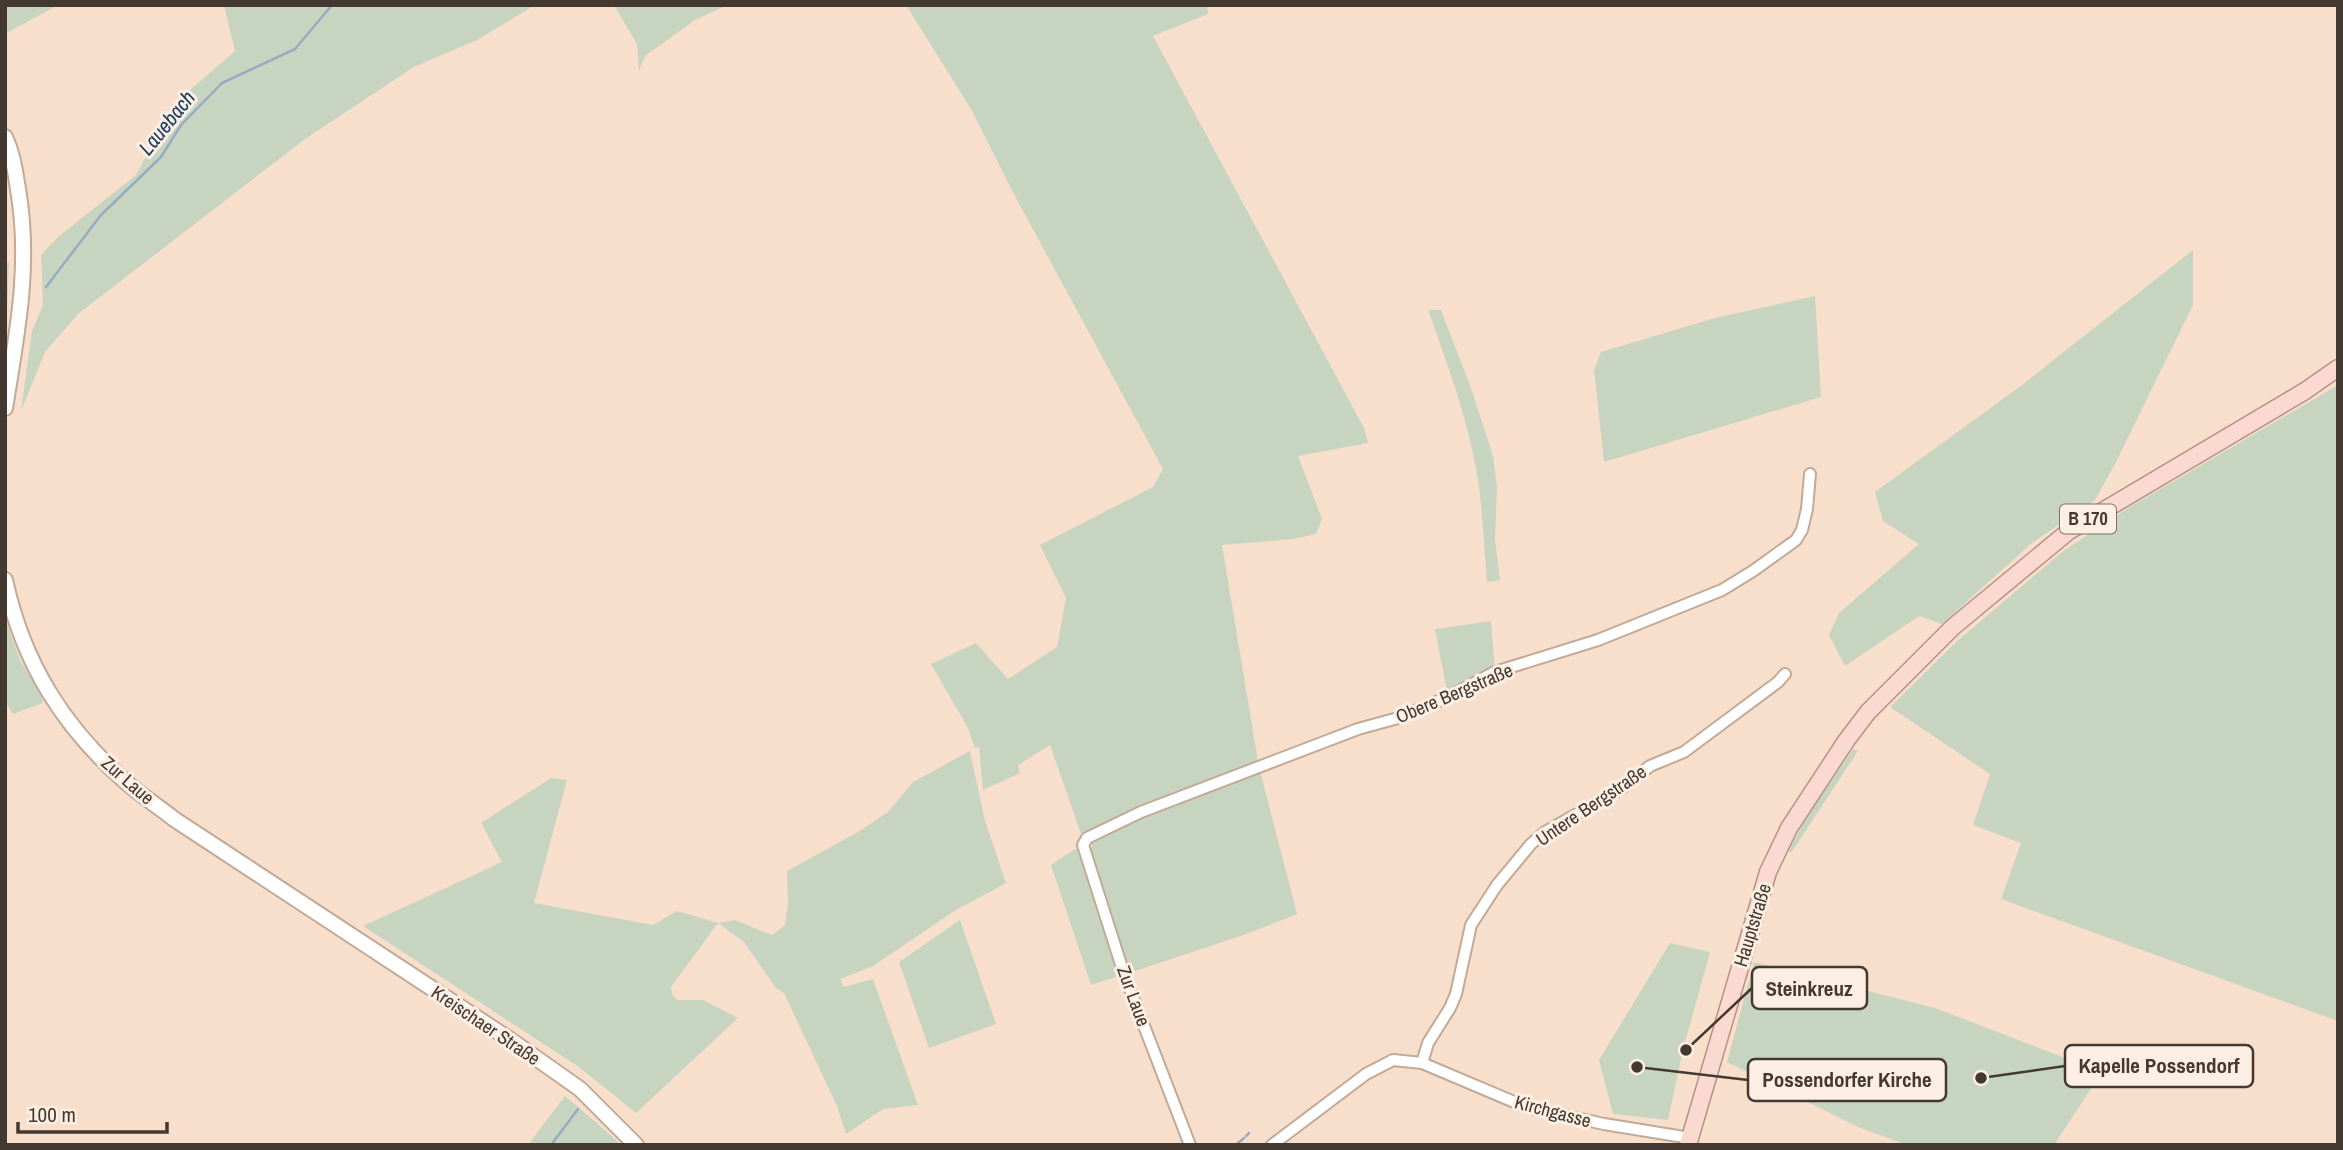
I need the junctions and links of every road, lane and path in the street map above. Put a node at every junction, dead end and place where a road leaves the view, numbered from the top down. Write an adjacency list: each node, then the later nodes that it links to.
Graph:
1 (5, 137): 3 (main road)
2 (2338, 368): 10 (main road, Hauptstraße / B 170)
3 (5, 408)
4 (1810, 474): 7 (street, Obere Bergstraße)
5 (5, 580): 8 (main road, Zur Laue)
6 (1785, 674): 9 (street, Untere Bergstraße)
7 (1083, 845): 12 (street, Zur Laue)
8 (325, 918): 11 (main road, Kreischaer Straße)
9 (1422, 1062): 10 (street, Kirchgasse); 13 (street)
10 (1689, 1141)
11 (636, 1145)
12 (1190, 1145)
13 (1272, 1145)

